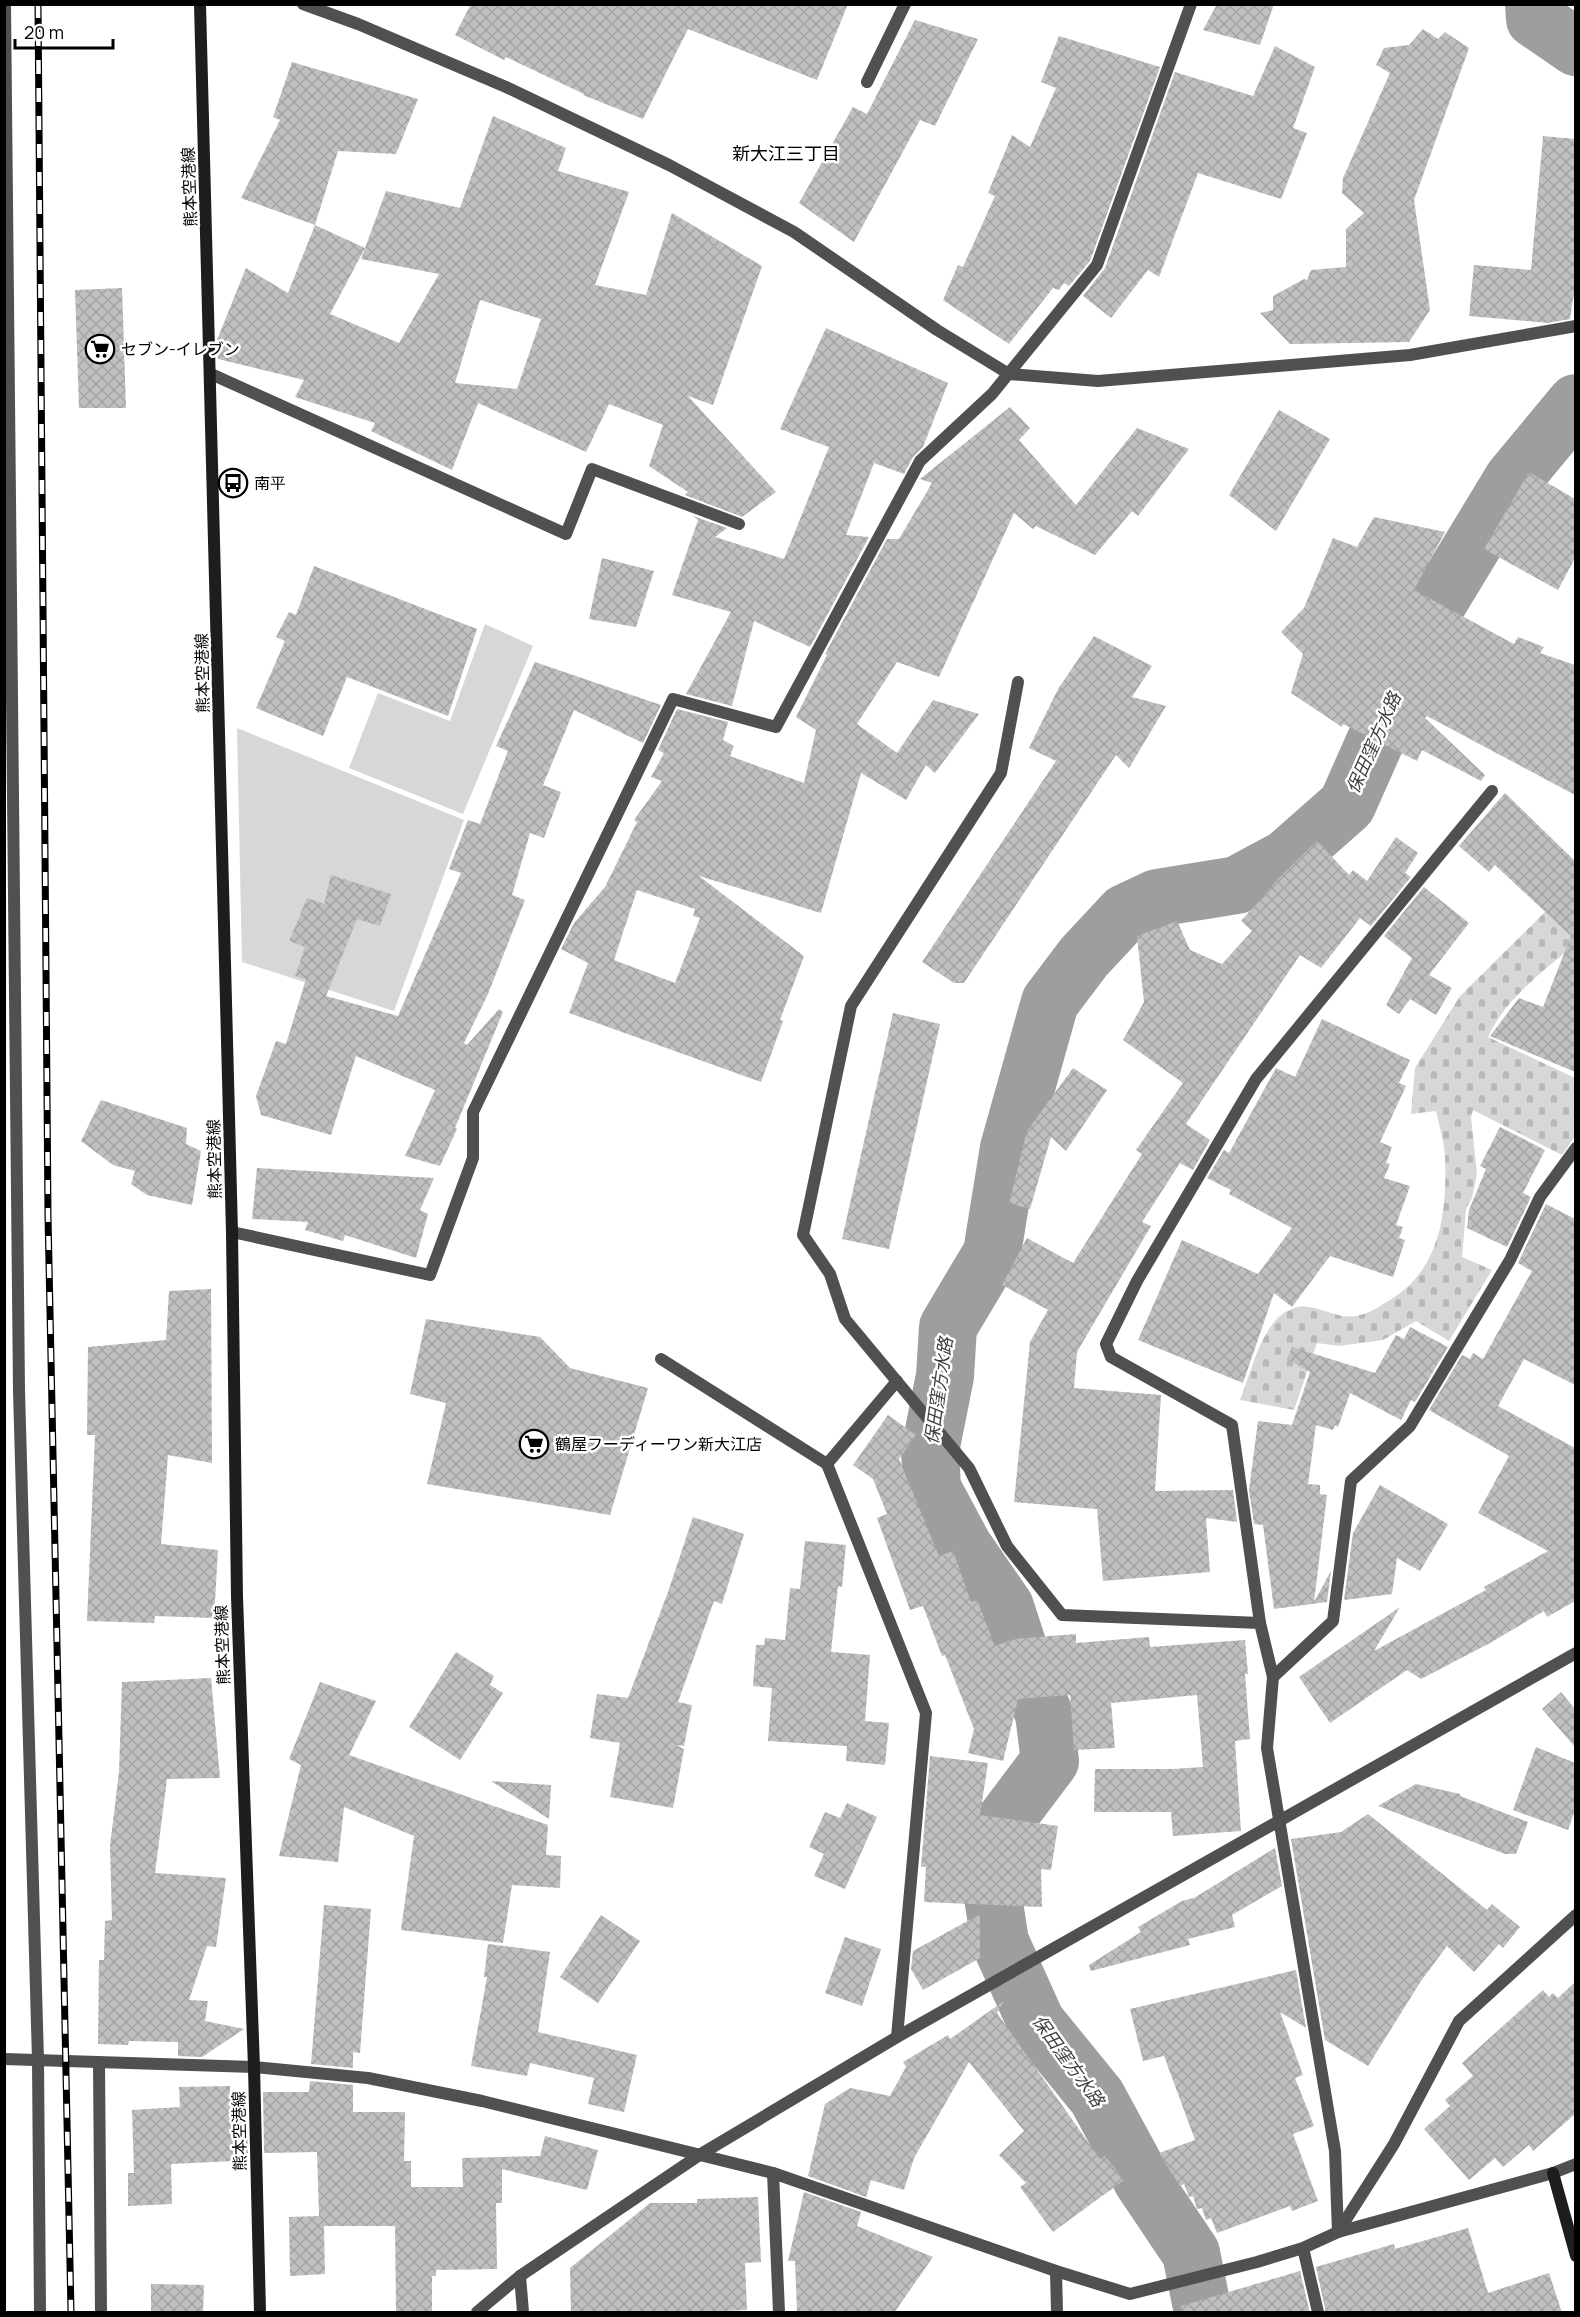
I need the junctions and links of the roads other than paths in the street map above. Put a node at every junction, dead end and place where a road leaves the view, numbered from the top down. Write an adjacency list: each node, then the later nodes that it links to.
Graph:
1 (5, 4): 12 (street)
2 (200, 4): 8 (main road, 熊本空港線)
3 (303, 4): 9 (street)
4 (905, 4): 6 (street)
5 (1191, 4): 9 (street)
6 (867, 82)
7 (1575, 326): 9 (street)
8 (211, 374): 10 (street); 15 (main road, 熊本空港線)
9 (1008, 374): 15 (street)
10 (739, 524)
11 (1018, 682): 17 (street)
12 (8, 786): 19 (street)
13 (1492, 791): 21 (street)
14 (1575, 1148): 23 (street)
15 (232, 1232): 30 (main road, 熊本空港線)
16 (660, 1359): 20 (street)
17 (897, 1381): 20 (street); 21 (street)
18 (4, 1389): 19 (street)
19 (19, 1390): 28 (street)
20 (827, 1464): 26 (street)
21 (1260, 1623): 23 (street)
22 (1575, 1653): 24 (street)
23 (1273, 1677): 24 (street)
24 (1280, 1822): 26 (street); 35 (street)
25 (1575, 1915): 35 (street)
26 (897, 2037): 31 (street)
27 (4, 2059): 28 (street)
28 (38, 2060): 29 (street); 40 (street)
29 (99, 2061): 30 (street); 41 (street)
30 (254, 2067): 31 (street); 42 (main road, 熊本空港線)
31 (701, 2154): 33 (street); 39 (street)
32 (1575, 2164): 34 (street)
33 (773, 2173): 38 (street); 45 (street)
34 (1553, 2173): 35 (street); 37 (main road)
35 (1338, 2232): 36 (street)
36 (1303, 2248): 38 (street); 47 (street)
37 (1575, 2256)
38 (1056, 2271): 46 (street)
39 (520, 2276): 43 (street); 44 (street)
40 (40, 2313)
41 (101, 2313)
42 (260, 2313)
43 (477, 2313)
44 (523, 2313)
45 (779, 2313)
46 (1057, 2313)
47 (1318, 2313)

